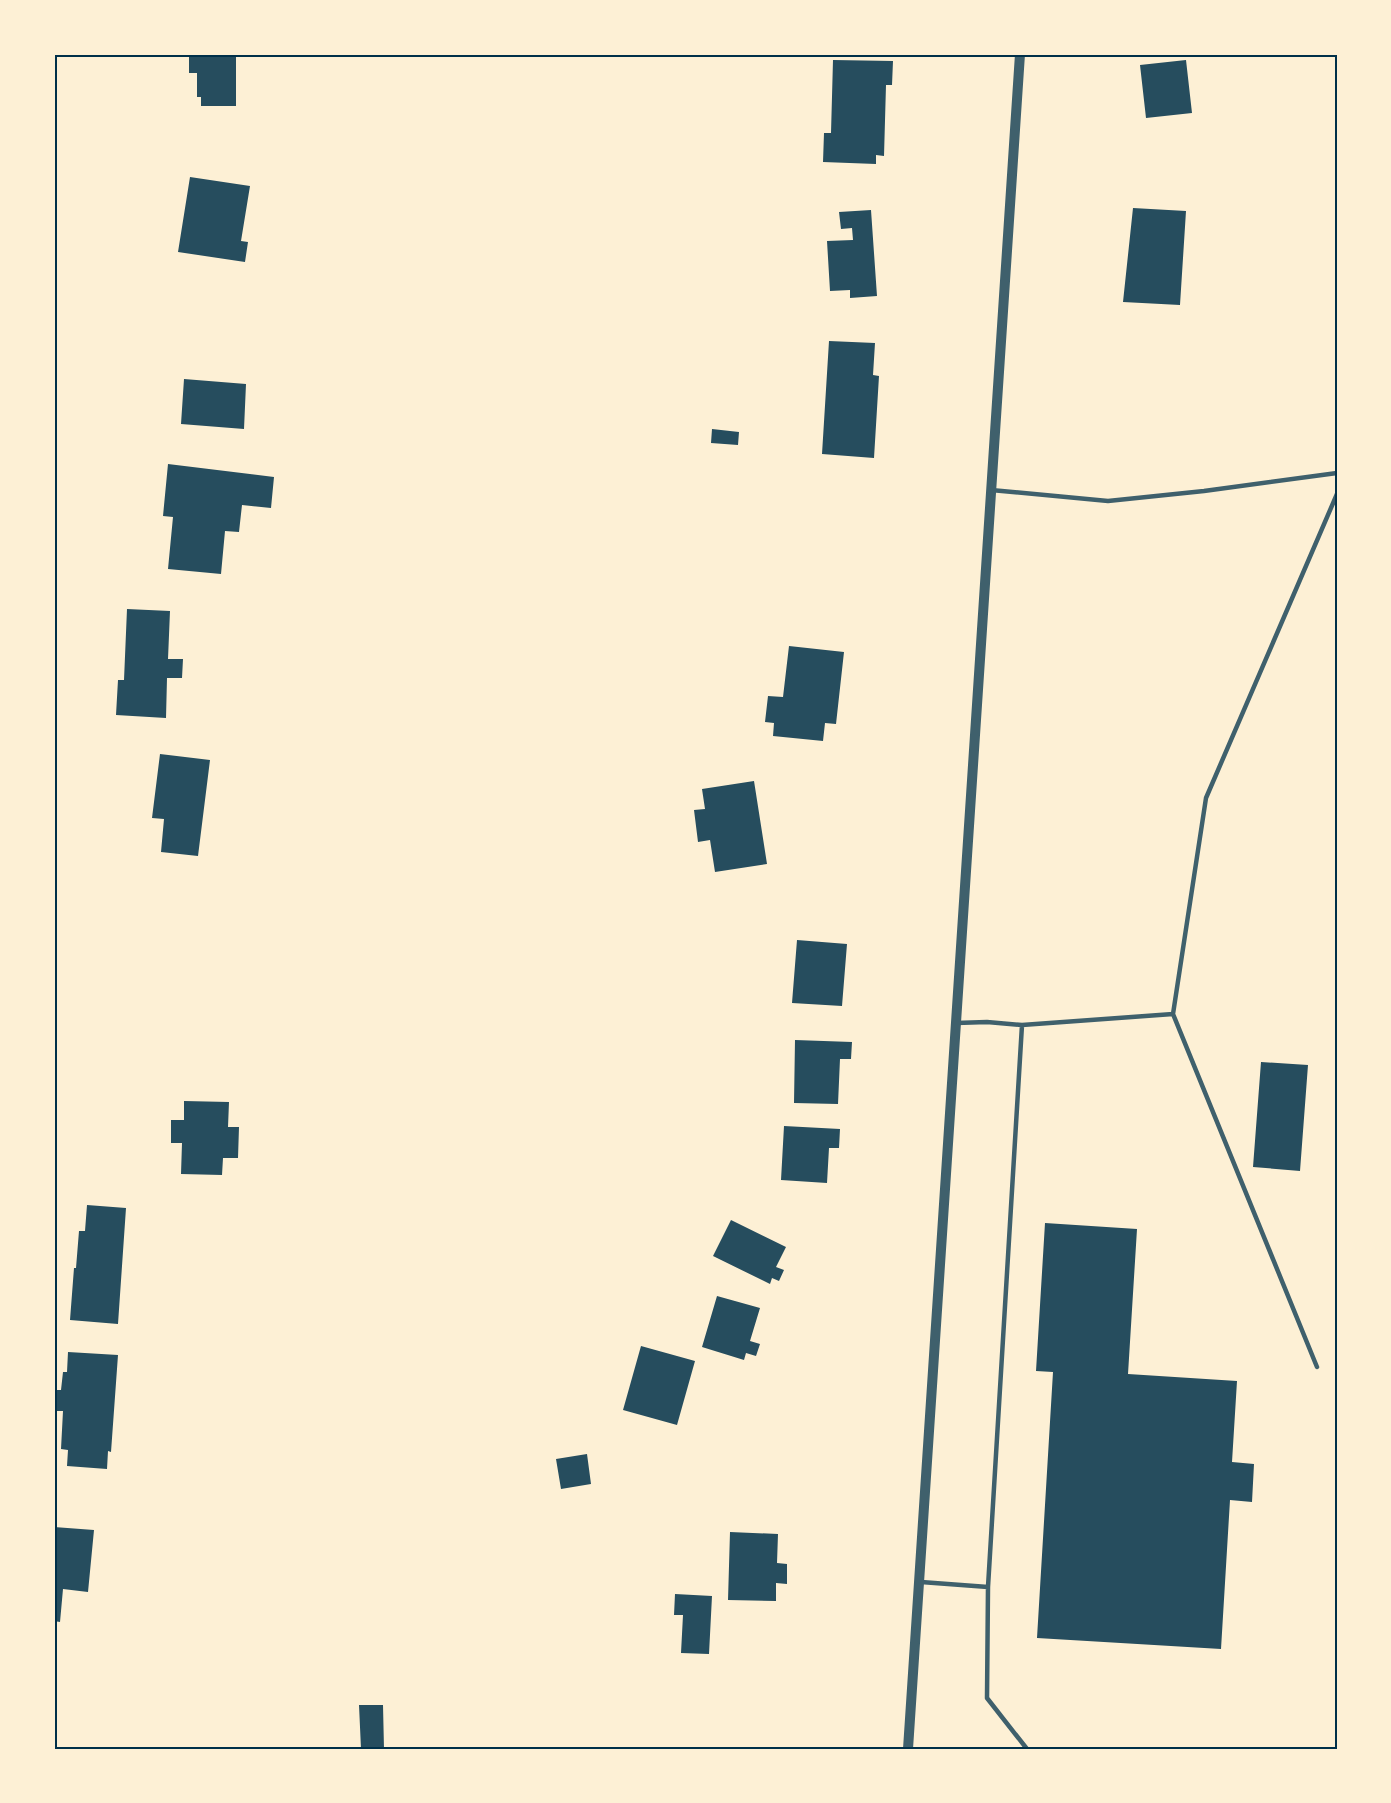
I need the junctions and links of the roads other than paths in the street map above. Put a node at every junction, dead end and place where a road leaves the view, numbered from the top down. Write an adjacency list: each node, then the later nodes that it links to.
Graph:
1 (1020, 54): 3 (street)
2 (1337, 473): 3 (lane)
3 (991, 490): 6 (street)
4 (1337, 494): 5 (lane)
5 (1173, 1014): 7 (lane); 8 (lane)
6 (956, 1023): 7 (lane); 9 (street)
7 (1022, 1025): 10 (lane)
8 (1317, 1367)
9 (919, 1582): 10 (lane); 11 (street)
10 (988, 1587): 12 (lane)
11 (908, 1749)
12 (1027, 1749)

